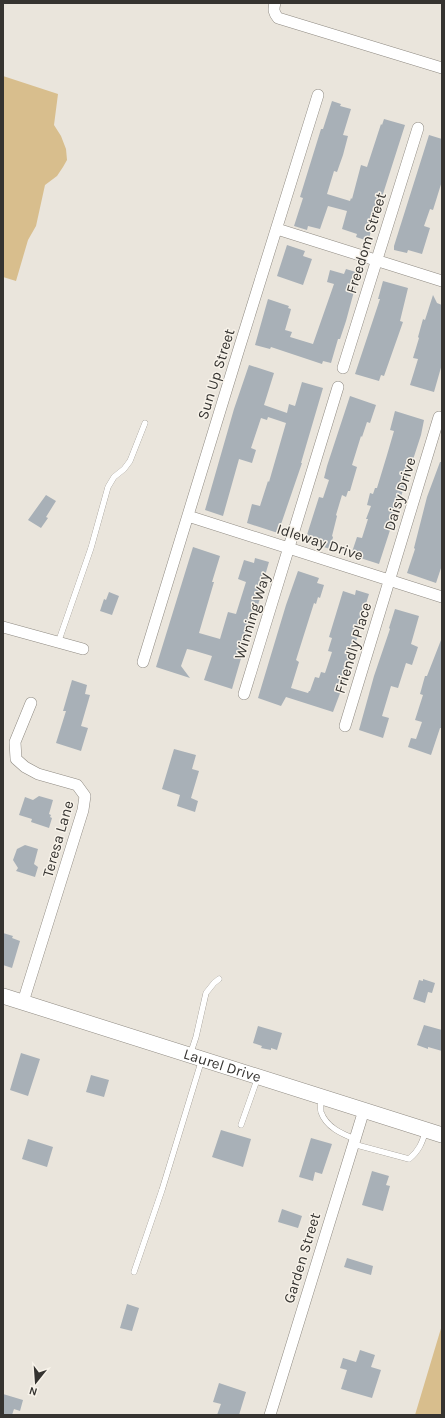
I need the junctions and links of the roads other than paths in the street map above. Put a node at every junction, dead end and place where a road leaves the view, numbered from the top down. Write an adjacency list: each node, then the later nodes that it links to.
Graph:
1 (274, 3): 2 (street)
2 (442, 68)
3 (318, 95): 5 (street, Sun Up Street)
4 (418, 128): 6 (street, Freedom Street)
5 (277, 229): 6 (street); 12 (street, Sun Up Street)
6 (376, 260): 7 (street); 8 (street, Freedom Street)
7 (442, 281)
8 (343, 368)
9 (338, 387): 13 (street)
10 (439, 417): 14 (street, Daisy Drive)
11 (144, 423): 17 (lane)
12 (188, 516): 13 (street, Idleway Drive); 19 (street, Sun Up Street)
13 (288, 548): 14 (street, Idleway Drive); 20 (street, Winning Way)
14 (389, 580): 15 (street, Idleway Drive); 22 (street, Friendly Place)
15 (442, 597)
16 (3, 628): 17 (street)
17 (58, 643): 18 (street)
18 (82, 650)
19 (143, 662)
20 (244, 694)
21 (31, 703): 25 (street, Teresa Lane)
22 (345, 726)
23 (219, 979): 26 (lane)
24 (3, 996): 25 (street, Laurel Drive)
25 (23, 1002): 26 (street, Laurel Drive)
26 (196, 1057): 27 (street, Laurel Drive); 34 (lane)
27 (258, 1076): 28 (street, Laurel Drive); 30 (lane)
28 (322, 1096): 29 (street, Laurel Drive); 33 (lane)
29 (364, 1110): 31 (street, Laurel Drive); 33 (street, Garden Street)
30 (241, 1125)
31 (426, 1130): 32 (street, Laurel Drive); 33 (lane)
32 (442, 1135)
33 (354, 1141): 35 (street, Garden Street)
34 (134, 1272)
35 (270, 1415)

